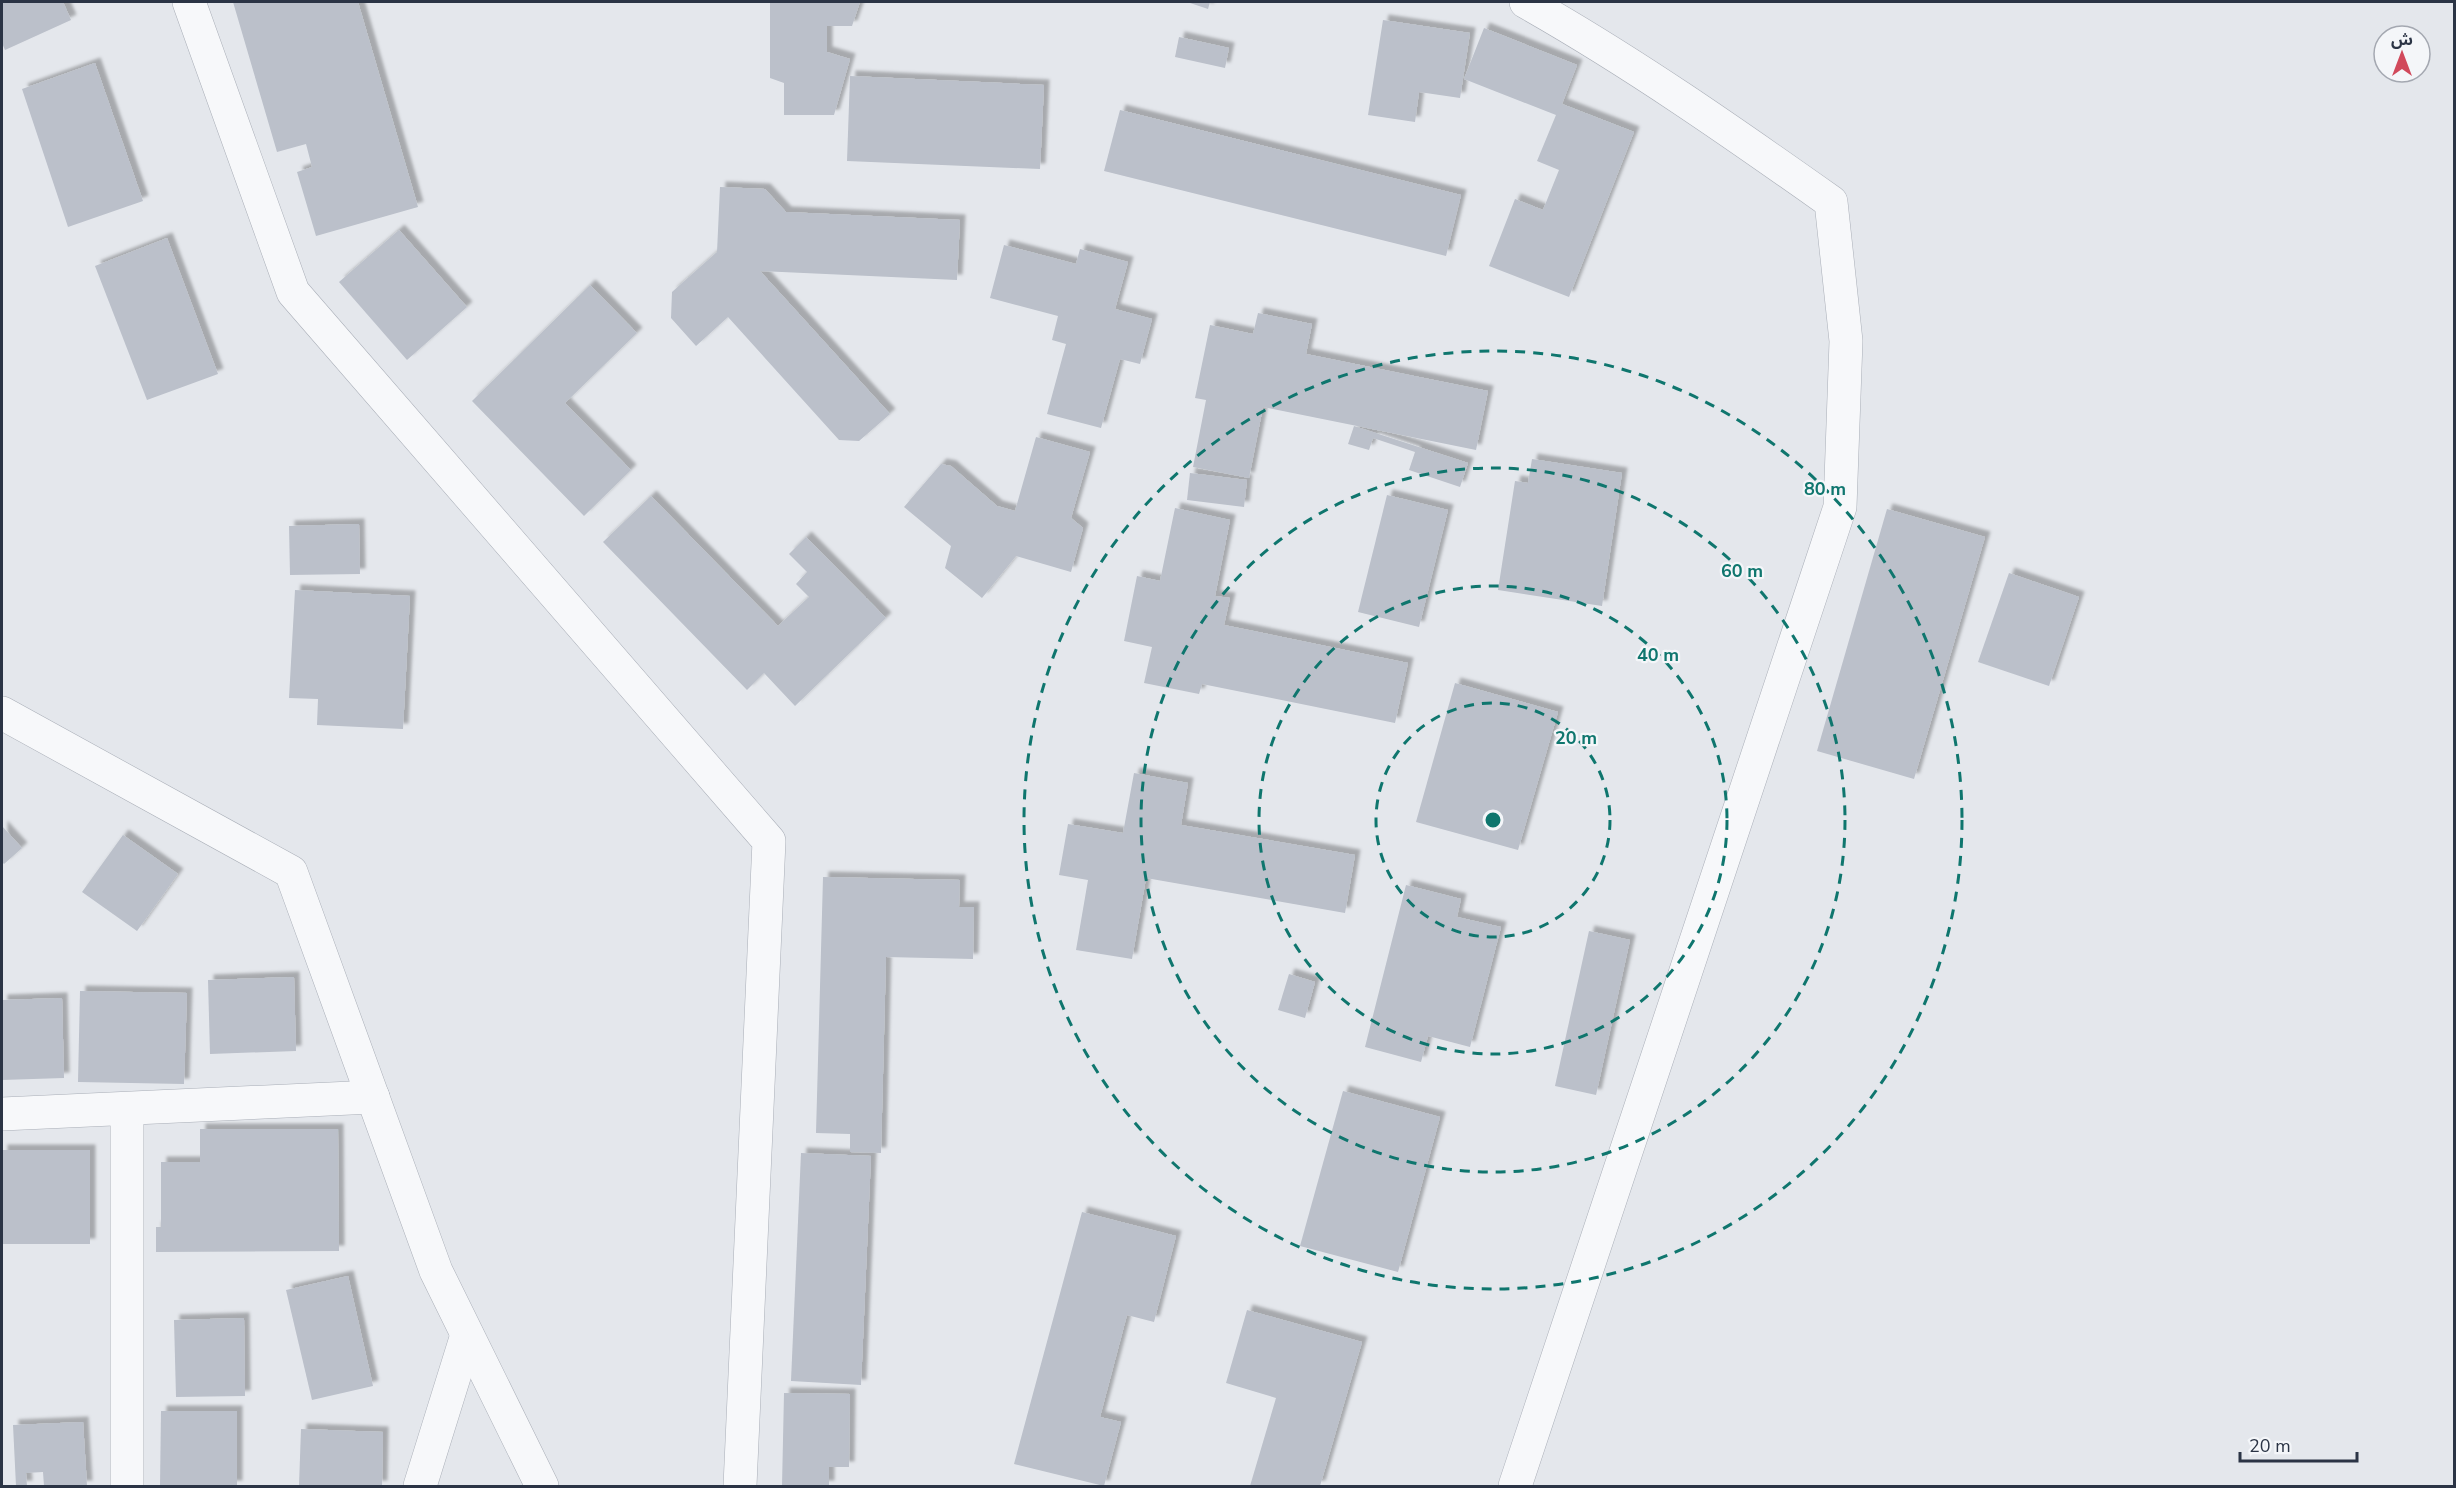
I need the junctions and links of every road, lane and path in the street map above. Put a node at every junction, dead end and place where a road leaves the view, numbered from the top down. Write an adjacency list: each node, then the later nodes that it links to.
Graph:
1 (189, 2): 11 (street)
2 (1526, 2): 12 (street)
3 (2, 712): 4 (street)
4 (373, 1097): 5 (street); 7 (street)
5 (127, 1109): 6 (street); 8 (street)
6 (2, 1114)
7 (467, 1335): 9 (street); 10 (street)
8 (127, 1486)
9 (420, 1486)
10 (542, 1486)
11 (740, 1486)
12 (1515, 1486)

